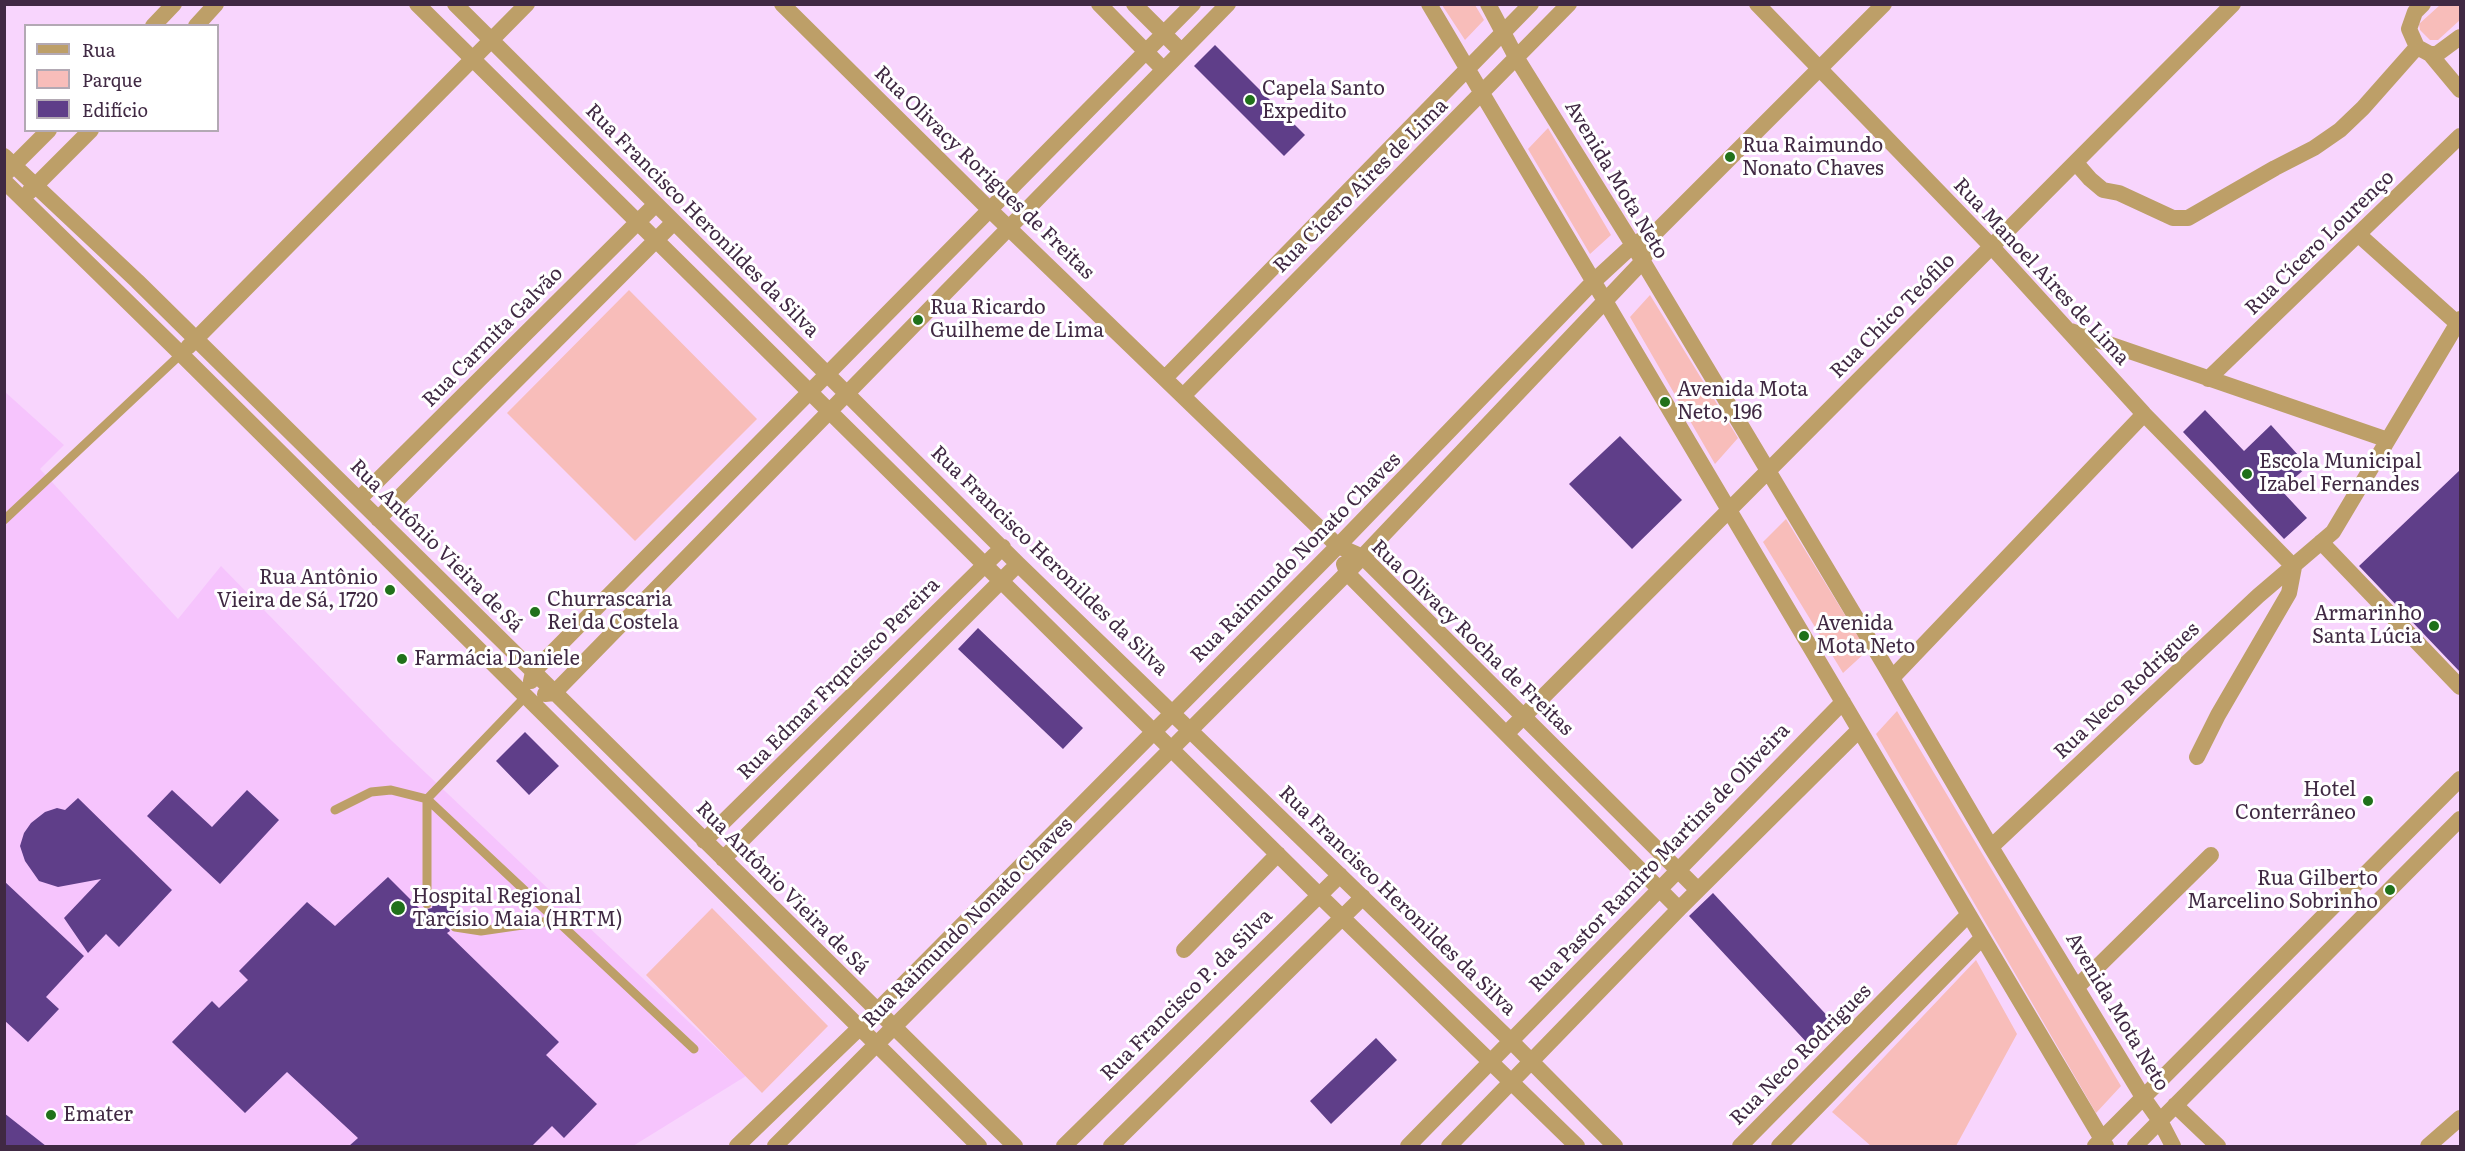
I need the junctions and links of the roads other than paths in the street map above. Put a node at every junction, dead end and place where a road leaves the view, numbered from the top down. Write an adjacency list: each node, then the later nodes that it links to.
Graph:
1 (174, 4): 19 (street)
2 (216, 4): 20 (street)
3 (417, 4): 29 (street)
4 (455, 4): 24 (street, Rua Francisco Heronildes da Silva)
5 (527, 4): 24 (street)
6 (783, 4): 49 (street, Rua Olivacy Rorigues de Freitas)
7 (1099, 4): 26 (street)
8 (1134, 4): 22 (street)
9 (1193, 4): 22 (street)
10 (1228, 4): 27 (street)
11 (1429, 4): 31 (street)
12 (1488, 4): 21 (street, Avenida Mota Neto)
13 (1531, 4): 21 (street, Rua Cícero Aires de Lima)
14 (1569, 4): 28 (street, Rua Cícero Aires de Lima)
15 (1757, 4): 32 (street, Rua Manoel Aires de Lima)
16 (1884, 4): 32 (street, Rua Raimundo Nonato Chaves)
17 (2233, 4): 42 (street, Rua Chico Teófilo)
18 (2423, 4): 25 (street)
19 (155, 24)
20 (197, 24)
21 (1504, 33): 28 (street, Avenida Mota Neto); 31 (street, Rua Cícero Aires de Lima)
22 (1164, 34): 26 (street); 27 (street)
23 (2460, 37): 25 (street)
24 (491, 41): 29 (street); 37 (street, Rua Francisco Heronildes da Silva)
25 (2423, 50): 34 (street); 42 (street)
26 (1146, 51): 30 (street); 33 (street)
27 (1181, 51): 30 (street)
28 (1516, 57): 35 (street, Rua Cícero Aires de Lima); 57 (street, Avenida Mota Neto)
29 (472, 60): 38 (street); 64 (street)
30 (1163, 69): 36 (street)
31 (1467, 69): 35 (street); 48 (street, Rua Cícero Aires de Lima)
32 (1819, 69): 54 (street, Rua Raimundo Nonato Chaves); 58 (street, Rua Manoel Aires de Lima)
33 (1111, 87): 36 (street); 49 (street)
34 (2460, 90)
35 (1482, 93): 52 (street, Rua Cícero Aires de Lima); 60 (street)
36 (1130, 104): 53 (street)
37 (559, 108): 38 (street); 47 (street, Rua Francisco Heronildes da Silva)
38 (540, 126): 51 (street)
39 (47, 132): 43 (street)
40 (89, 132): 45 (street)
41 (2460, 136): 55 (street, Rua Cícero Lourenço)
42 (2076, 162): 58 (street, Rua Chico Teófilo)
43 (8, 166): 45 (street, Rua Antônio Vieira de Sá)
44 (4, 181): 46 (street)
45 (36, 186): 46 (street); 64 (street, Rua Antônio Vieira de Sá)
46 (22, 199): 65 (street)
47 (656, 204): 50 (street, Rua Francisco Heronildes da Silva); 51 (street, Rua Carmita Galvão)
48 (1333, 206): 52 (street); 67 (street, Rua Cícero Aires de Lima)
49 (990, 210): 53 (street, Rua Olivacy Rorigues de Freitas); 66 (street)
50 (674, 222): 56 (street); 66 (street, Rua Francisco Heronildes da Silva)
51 (639, 224): 56 (street); 78 (street, Rua Carmita Galvão)
52 (1351, 226): 71 (street, Rua Cícero Aires de Lima)
53 (1009, 228): 67 (street, Rua Olivacy Rorigues de Freitas); 70 (street)
54 (1657, 231): 57 (street, Rua Raimundo Nonato Chaves); 59 (street, Rua Raimundo Nonato Chaves)
55 (2359, 236): 62 (street); 68 (street, Rua Cícero Lourenço)
56 (656, 241): 69 (street); 80 (street)
57 (1633, 245): 59 (street, Avenida Mota Neto); 60 (street, Rua Raimundo Nonato Chaves)
58 (1992, 247): 63 (street, Rua Manoel Aires de Lima); 77 (street, Rua Chico Teófilo)
59 (1641, 262): 61 (street, Rua Raimundo Nonato Chaves); 77 (street, Avenida Mota Neto)
60 (1594, 281): 61 (street); 74 (street, Rua Raimundo Nonato Chaves)
61 (1604, 300): 75 (street, Rua Raimundo Nonato Chaves); 79 (street)
62 (2459, 322): 76 (street, Rua Neco Rodrigues)
63 (2067, 330): 68 (street); 73 (street, Rua Manoel Aires de Lima)
64 (196, 339): 65 (street); 78 (street, Rua Antônio Vieira de Sá)
65 (181, 354): 81 (lane); 95 (street)
66 (828, 375): 69 (street); 70 (street, Rua Francisco Heronildes da Silva)
67 (1165, 378): 71 (street, Rua Olivacy Rorigues de Freitas)
68 (2208, 379): 76 (street)
69 (810, 393): 72 (street); 91 (street)
70 (848, 394): 72 (street); 84 (street, Rua Francisco Heronildes da Silva)
71 (1183, 396): 83 (street, Rua Olivacy Rorigues de Freitas)
72 (830, 413): 87 (street); 94 (street)
73 (2144, 414): 88 (street, Rua Manoel Aires de Lima); 92 (street)
74 (1458, 422): 75 (street); 83 (street, Rua Raimundo Nonato Chaves)
75 (1475, 437): 85 (street, Rua Raimundo Nonato Chaves)
76 (2388, 440): 82 (street, Rua Neco Rodrigues)
77 (1768, 471): 79 (street, Rua Chico Teófilo); 92 (street, Avenida Mota Neto)
78 (358, 499): 80 (street, Rua Antônio Vieira de Sá)
79 (1730, 509): 96 (street); 99 (street, Rua Chico Teófilo)
80 (378, 519): 91 (street, Rua Antônio Vieira de Sá)
81 (4, 520)
82 (2321, 542): 88 (street, Rua Neco Rodrigues); 93 (street)
83 (1338, 546): 85 (street, Rua Olivacy Rocha de Freitas); 89 (street, Rua Olivacy Rocha de Freitas); 98 (street, Rua Raimundo Nonato Chaves)
84 (1003, 547): 86 (street, Rua Francisco Heronildes da Silva); 87 (street, Rua Edmar Frqncisco Pereira)
85 (1363, 556): 89 (street, Rua Raimundo Nonato Chaves); 99 (street, Rua Olivacy Rocha de Freitas)
86 (1018, 564): 90 (street); 98 (street, Rua Francisco Heronildes da Silva)
87 (984, 565): 90 (street); 97 (street, Rua Edmar Frqncisco Pereira)
88 (2294, 567): 106 (street); 114 (street, Rua Neco Rodrigues)
89 (1347, 573): 101 (street, Rua Raimundo Nonato Chaves); 104 (street, Rua Olivacy Rocha de Freitas)
90 (1001, 581): 100 (street); 103 (street)
91 (533, 672): 94 (street, Rua Antônio Vieira de Sá); 95 (street)
92 (1892, 678): 114 (street, Avenida Mota Neto)
93 (2460, 687)
94 (554, 693): 95 (street); 113 (street, Rua Antônio Vieira de Sá)
95 (526, 696): 110 (lane); 134 (street)
96 (1842, 702): 102 (street); 118 (street, Rua Pastor Ramiro Martins de Oliveira)
97 (837, 710): 100 (street); 113 (street, Rua Edmar Frqncisco Pereira)
98 (1173, 712): 101 (street, Rua Francisco Heronildes da Silva); 103 (street, Rua Raimundo Nonato Chaves)
99 (1522, 717): 104 (street, Rua Chico Teófilo); 107 (street, Rua Olivacy Rocha de Freitas)
100 (854, 728): 117 (street)
101 (1191, 729): 105 (street, Rua Raimundo Nonato Chaves); 119 (street, Rua Francisco Heronildes da Silva)
102 (1859, 730): 121 (street); 126 (street)
103 (1154, 732): 105 (street); 133 (street, Rua Raimundo Nonato Chaves)
104 (1506, 733): 109 (street, Rua Olivacy Rocha de Freitas)
105 (1171, 750): 115 (street); 135 (street, Rua Raimundo Nonato Chaves)
106 (2197, 757)
107 (1573, 765): 109 (street); 118 (street, Rua Olivacy Rocha de Freitas)
108 (2460, 778): 142 (street)
109 (1555, 783): 120 (street, Rua Olivacy Rocha de Freitas)
110 (428, 799): 111 (lane); 124 (lane); 128 (lane)
111 (335, 810)
112 (2460, 819): 143 (street)
113 (704, 841): 117 (street, Rua Antônio Vieira de Sá)
114 (1990, 847): 132 (street, Avenida Mota Neto)
115 (1278, 854): 122 (street); 131 (street)
116 (2211, 855): 132 (street)
117 (723, 859): 133 (street, Rua Antônio Vieira de Sá)
118 (1677, 871): 120 (street, Rua Pastor Ramiro Martins de Oliveira); 121 (street, Rua Olivacy Rocha de Freitas)
119 (1340, 875): 122 (street, Rua Francisco P. da Silva); 123 (street, Rua Francisco Heronildes da Silva)
120 (1659, 890): 125 (street, Rua Olivacy Rocha de Freitas); 136 (street, Rua Pastor Ramiro Martins de Oliveira)
121 (1698, 890): 125 (street)
122 (1319, 895): 127 (street); 151 (street, Rua Francisco P. da Silva)
123 (1363, 897): 127 (street); 136 (street, Rua Francisco Heronildes da Silva)
124 (427, 904)
125 (1679, 909): 140 (street)
126 (1968, 915): 130 (street); 157 (street, Rua Neco Rodrigues)
127 (1341, 917): 139 (street); 152 (street)
128 (557, 920): 129 (lane); 138 (lane)
129 (455, 927)
130 (1982, 938): 146 (street); 158 (street)
131 (1184, 950)
132 (2078, 987): 142 (street, Avenida Mota Neto)
133 (877, 1011): 134 (street, Rua Raimundo Nonato Chaves); 135 (street, Rua Antônio Vieira de Sá)
134 (859, 1028): 137 (street); 147 (street, Rua Raimundo Nonato Chaves)
135 (893, 1028): 137 (street, Rua Raimundo Nonato Chaves); 150 (street, Rua Antônio Vieira de Sá)
136 (1510, 1041): 139 (street, Rua Pastor Ramiro Martins de Oliveira); 140 (street, Rua Francisco Heronildes da Silva)
137 (876, 1045): 148 (street, Rua Raimundo Nonato Chaves); 149 (street)
138 (693, 1049)
139 (1491, 1062): 141 (street); 153 (street, Rua Pastor Ramiro Martins de Oliveira)
140 (1532, 1063): 141 (street); 156 (street, Rua Francisco Heronildes da Silva)
141 (1511, 1083): 154 (street); 155 (street)
142 (2143, 1097): 145 (street, Avenida Mota Neto); 146 (street)
143 (2175, 1105): 145 (street); 161 (street)
144 (2460, 1118): 162 (street)
145 (2160, 1121): 159 (street); 160 (street, Avenida Mota Neto)
146 (2101, 1144)
147 (737, 1146)
148 (775, 1146)
149 (979, 1146)
150 (1015, 1146)
151 (1064, 1146)
152 (1111, 1146)
153 (1408, 1146)
154 (1449, 1146)
155 (1577, 1146)
156 (1615, 1146)
157 (1740, 1146)
158 (1779, 1146)
159 (2134, 1146)
160 (2173, 1146)
161 (2218, 1146)
162 (2428, 1146)

